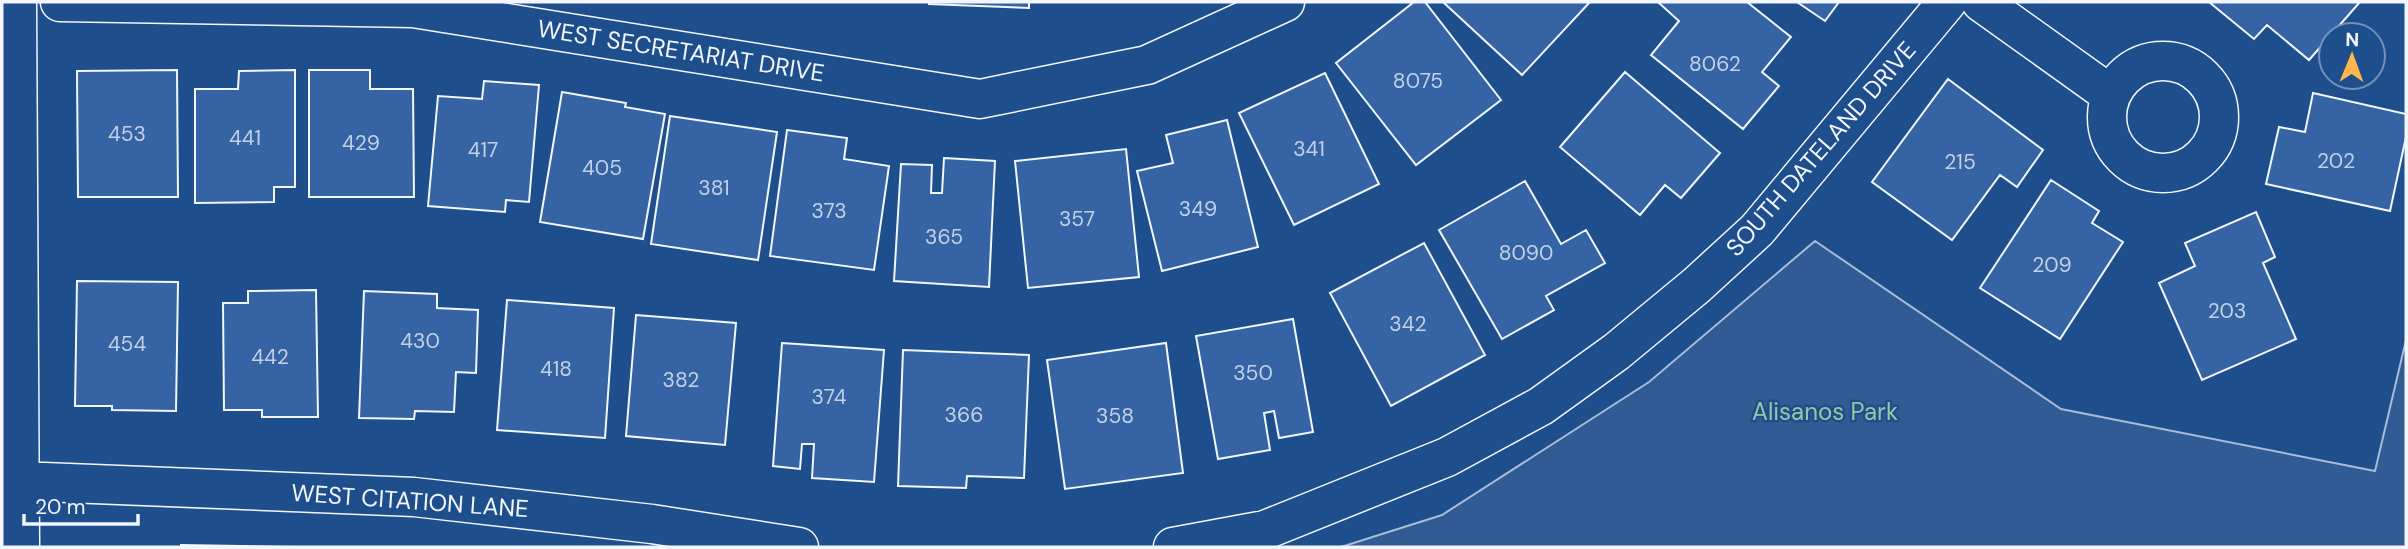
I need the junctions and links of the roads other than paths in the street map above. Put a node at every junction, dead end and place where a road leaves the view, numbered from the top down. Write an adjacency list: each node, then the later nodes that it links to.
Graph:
1 (17, 2): 7 (street)
2 (60, 2): 3 (street, WEST SECRETARIAT DRIVE)
3 (1284, 2)
4 (1947, 2): 11 (street, SOUTH DATELAND DRIVE)
5 (1981, 2): 6 (street)
6 (2112, 94)
7 (19, 481): 8 (street, WEST CITATION LANE); 9 (street)
8 (650, 536): 10 (street, WEST CITATION LANE)
9 (20, 547)
10 (799, 547)
11 (1173, 547)

